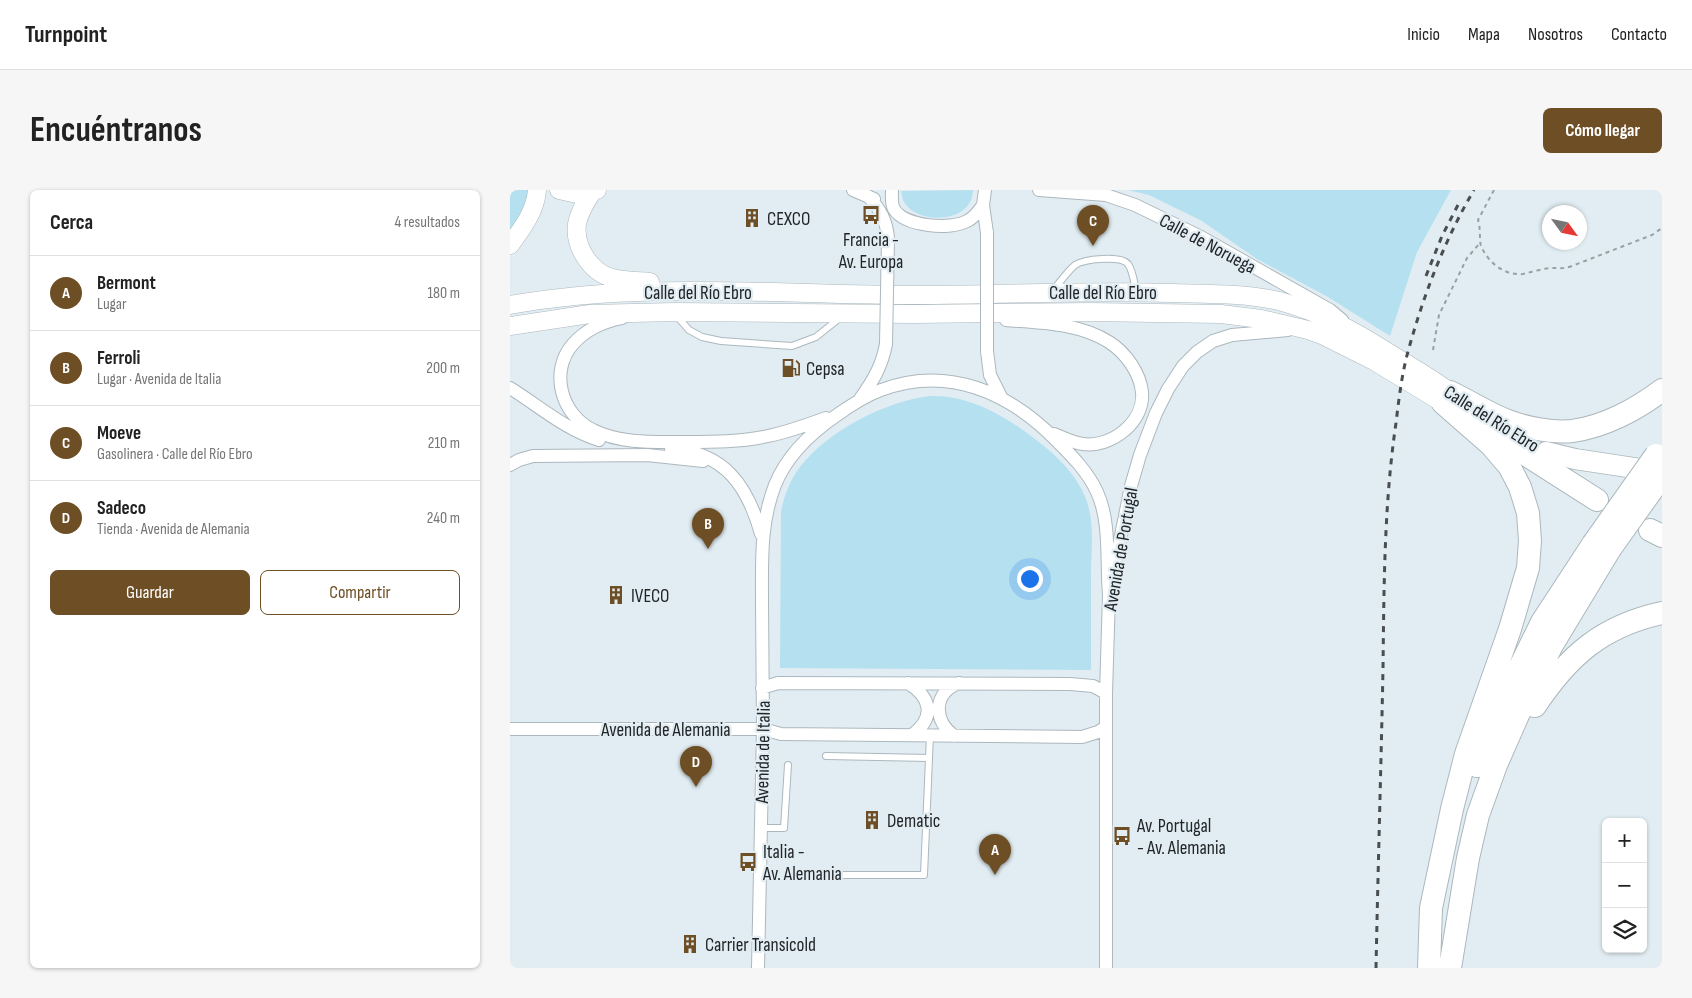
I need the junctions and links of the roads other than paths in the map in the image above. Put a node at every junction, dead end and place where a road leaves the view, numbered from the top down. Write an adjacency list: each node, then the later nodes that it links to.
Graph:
1 (537, 190): 12 (main road)
2 (559, 190): 7 (main road)
3 (853, 190): 8 (street)
4 (892, 190): 10 (street)
5 (985, 190): 9 (street)
6 (1039, 190): 22 (street, Calle de Noruega)
7 (594, 191): 13 (main road)
8 (868, 196): 10 (street); 11 (street)
9 (984, 205): 10 (street); 25 (street, bridge)
10 (893, 208): 11 (street)
11 (888, 239): 27 (street, bridge)
12 (510, 245)
13 (778, 292): 14 (main road, Calle del Río Ebro); 16 (main road, Calle del Río Ebro)
14 (1052, 292): 15 (main road, Calle del Río Ebro); 15 (lane)
15 (1136, 292): 22 (main road, Calle del Río Ebro)
16 (510, 305)
17 (674, 312): 18 (main road, Calle del Río Ebro); 18 (lane); 20 (main road, Calle del Río Ebro); 28 (street)
18 (846, 314): 19 (main road, Calle del Río Ebro)
19 (914, 314): 21 (main road, Calle del Río Ebro); 30 (street)
20 (510, 326)
21 (1308, 330): 26 (main road, Calle del Río Ebro); 39 (street, Avenida de Portugal)
22 (1363, 336): 26 (main road, Calle del Río Ebro)
23 (510, 388): 34 (street)
24 (1662, 390): 26 (highway)
25 (1001, 397): 27 (street); 30 (street)
26 (1447, 397): 29 (main road, Calle del Río Ebro); 31 (main road, Calle del Río Ebro); 59 (highway)
27 (860, 399): 28 (street)
28 (838, 414): 37 (street)
29 (1484, 428): 31 (main road, Calle del Río Ebro); 36 (highway)
30 (1048, 431): 39 (street)
31 (1546, 452): 32 (highway)
32 (1660, 462): 38 (highway, bridge)
33 (510, 465): 34 (street)
34 (724, 468): 37 (street)
35 (1662, 491): 38 (highway)
36 (1597, 500)
37 (762, 537): 43 (street, Avenida de Italia)
38 (1607, 549): 56 (highway); 59 (highway)
39 (1109, 595): 44 (street, Avenida de Portugal)
40 (1662, 613): 56 (highway)
41 (908, 683): 42 (street); 43 (street); 48 (street)
42 (959, 683): 44 (street); 50 (street)
43 (762, 688): 47 (street, Avenida de Italia)
44 (1106, 693): 45 (street, Avenida de Portugal)
45 (1106, 727): 50 (street, Avenida de Alemania); 58 (street, Avenida de Portugal)
46 (510, 729): 47 (street, Avenida de Alemania)
47 (763, 729): 48 (street, Avenida de Alemania); 54 (street, Avenida de Italia)
48 (912, 735): 49 (street, Avenida de Alemania)
49 (930, 736): 50 (street, Avenida de Alemania); 52 (lane)
50 (954, 736)
51 (826, 756): 52 (lane)
52 (929, 758): 55 (lane)
53 (788, 765): 54 (lane)
54 (761, 828): 57 (street, Avenida de Italia)
55 (789, 875)
56 (1458, 913): 60 (highway)
57 (758, 968)
58 (1106, 968)
59 (1429, 968)
60 (1450, 968)

